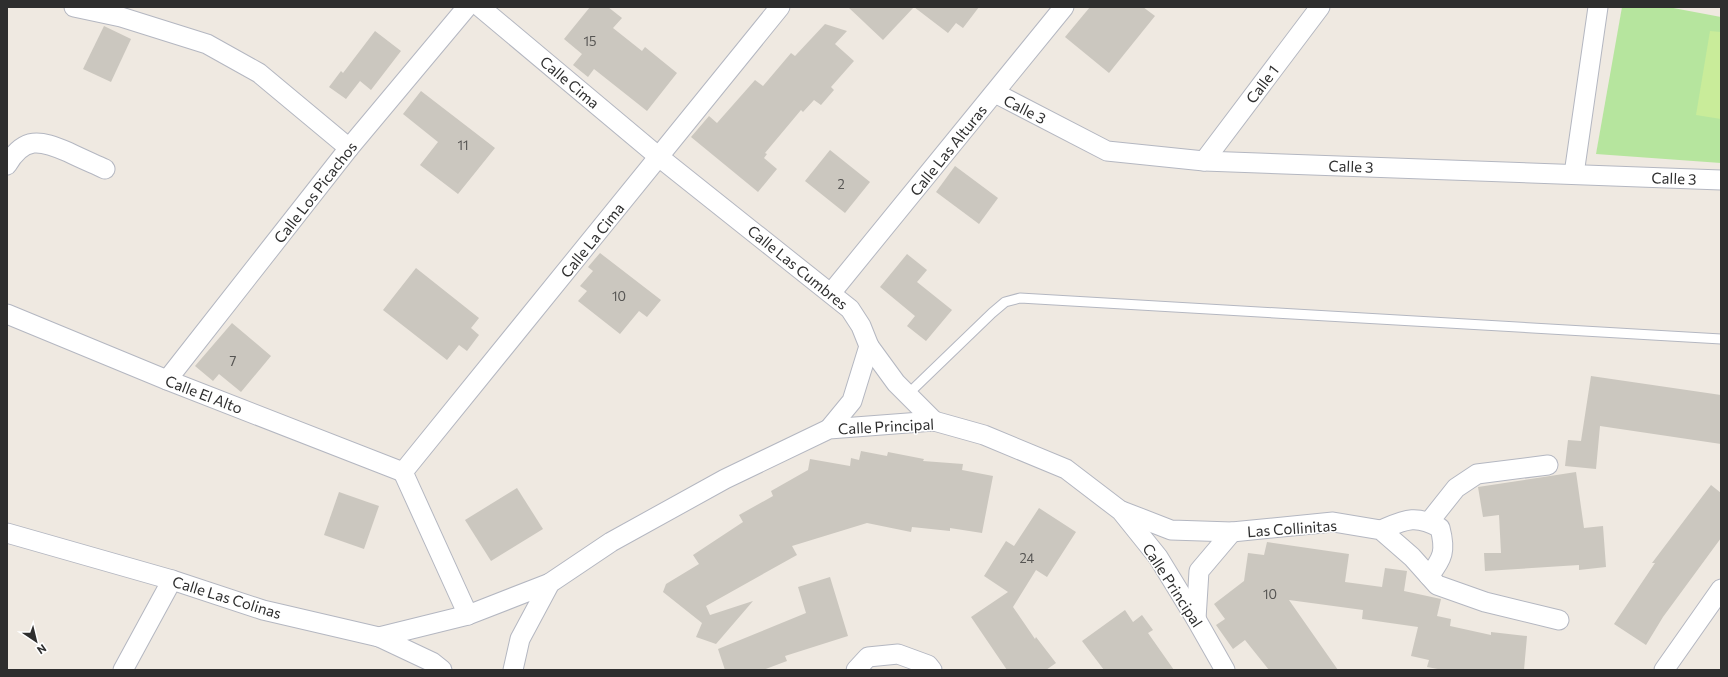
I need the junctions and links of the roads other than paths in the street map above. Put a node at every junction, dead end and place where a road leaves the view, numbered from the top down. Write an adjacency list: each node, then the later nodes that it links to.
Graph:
1 (74, 7): 9 (street)
2 (467, 7): 9 (street, Calle Los Picachos)
3 (480, 7): 10 (street, Calle Cima)
4 (780, 7): 10 (street, Calle La Cima)
5 (1064, 7): 8 (street, Calle Las Alturas)
6 (1320, 7): 11 (street, Calle 1)
7 (1598, 7): 14 (street)
8 (995, 93): 11 (street, Calle 3); 16 (street, Calle Las Alturas)
9 (349, 148): 20 (street, Calle Los Picachos)
10 (659, 157): 16 (street, Calle Las Cumbres); 25 (street, Calle La Cima)
11 (1204, 161): 14 (street, Calle 3)
12 (7, 166): 13 (street)
13 (105, 169)
14 (1574, 174): 15 (street, Calle 3)
15 (1721, 180)
16 (831, 293): 19 (street, Calle Las Cumbres)
17 (7, 314): 20 (street, Calle El Alto)
18 (1721, 339): 21 (lane)
19 (868, 346): 21 (street, Calle Las Cumbres); 23 (street)
20 (167, 380): 25 (street, Calle El Alto)
21 (908, 394): 22 (street, Calle Las Cumbres)
22 (934, 421): 23 (street, Calle Principal); 26 (street, Calle Principal)
23 (829, 429): 33 (street, Calle Principal)
24 (1548, 465): 27 (street)
25 (403, 472): 35 (street)
26 (1121, 511): 29 (street, Las Collinitas); 36 (street, Calle Principal)
27 (1429, 522): 28 (street); 31 (street)
28 (1381, 530): 29 (street, Las Collinitas); 31 (street)
29 (1232, 532): 36 (street)
30 (7, 533): 32 (street, Calle Las Colinas)
31 (1429, 576): 37 (street)
32 (172, 580): 38 (street, Calle Las Colinas); 39 (street)
33 (550, 583): 35 (street); 41 (street, Calle Principal)
34 (1721, 589): 45 (street)
35 (468, 615): 38 (street)
36 (1196, 619): 44 (street, Calle Principal)
37 (1559, 620)
38 (379, 637): 40 (street, Calle Las Colinas)
39 (123, 670)
40 (442, 670)
41 (513, 670)
42 (856, 670): 43 (street)
43 (932, 670)
44 (1225, 670)
45 (1664, 670)

